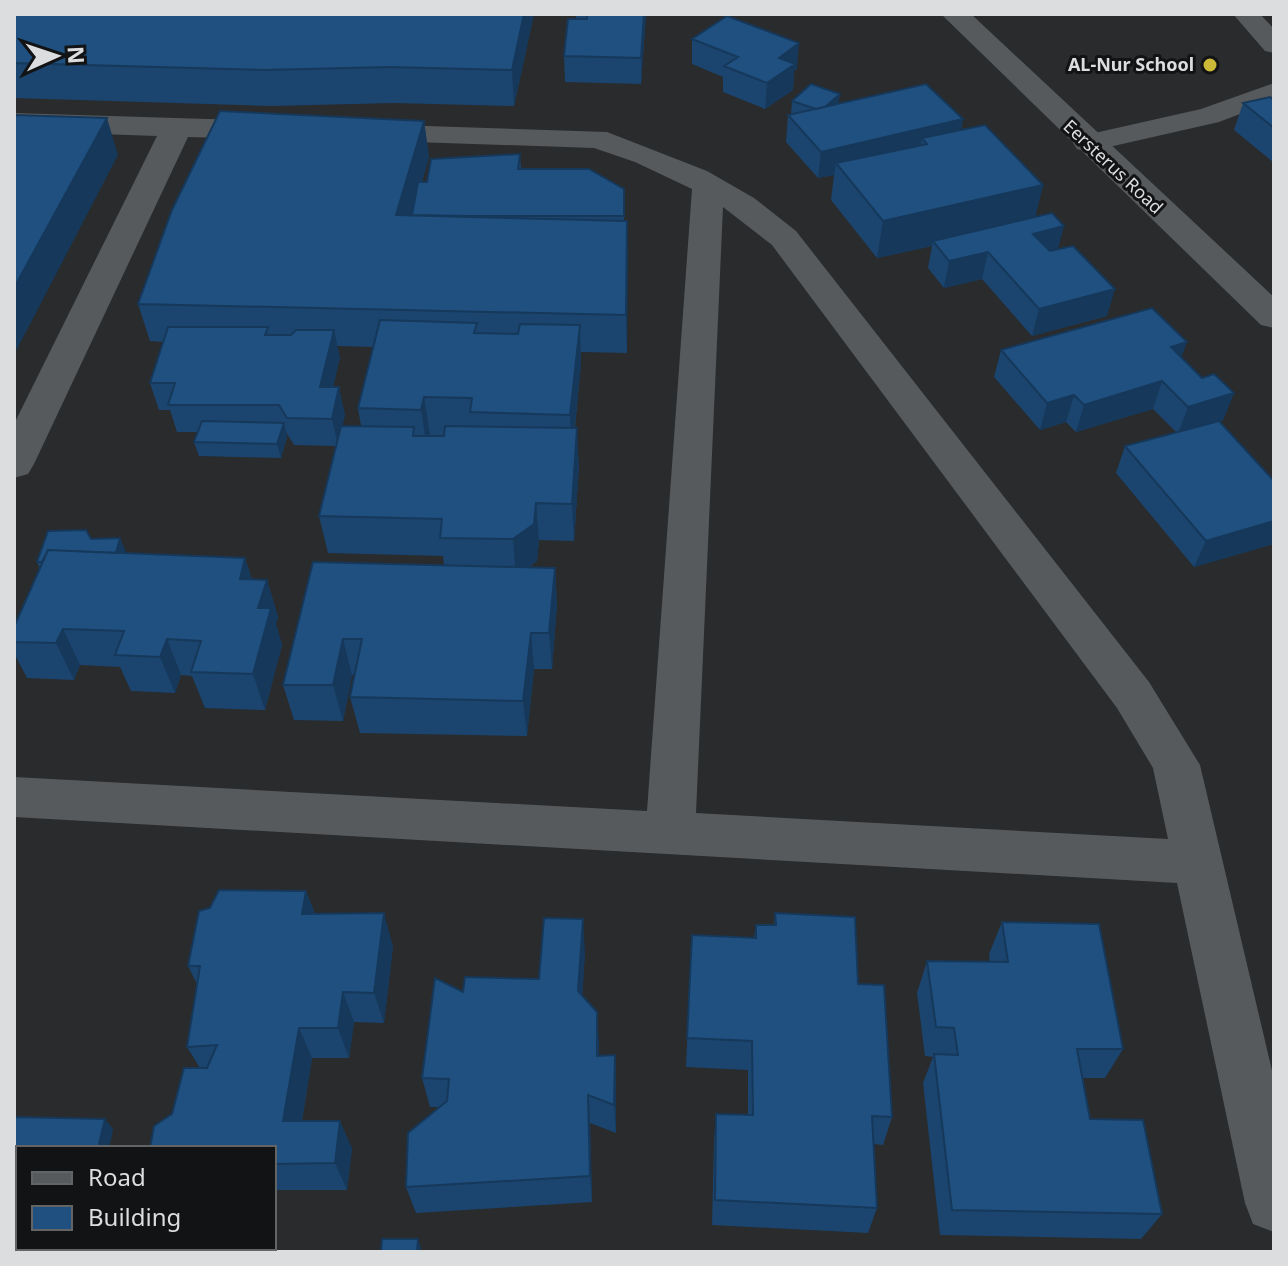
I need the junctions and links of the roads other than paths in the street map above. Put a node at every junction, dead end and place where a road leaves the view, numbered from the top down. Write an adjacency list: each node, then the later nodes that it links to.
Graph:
1 (955, 14): 7 (street, Eersterus Road)
2 (1246, 14): 3 (lane)
3 (1274, 45)
4 (1274, 91): 7 (lane)
5 (14, 122): 6 (street)
6 (177, 127): 8 (street); 10 (street)
7 (1087, 143): 9 (street, Eersterus Road)
8 (708, 185): 12 (street); 13 (street)
9 (1274, 317)
10 (14, 464)
11 (14, 797): 12 (street)
12 (670, 834): 13 (street)
13 (1196, 862): 14 (street)
14 (1274, 1203)

